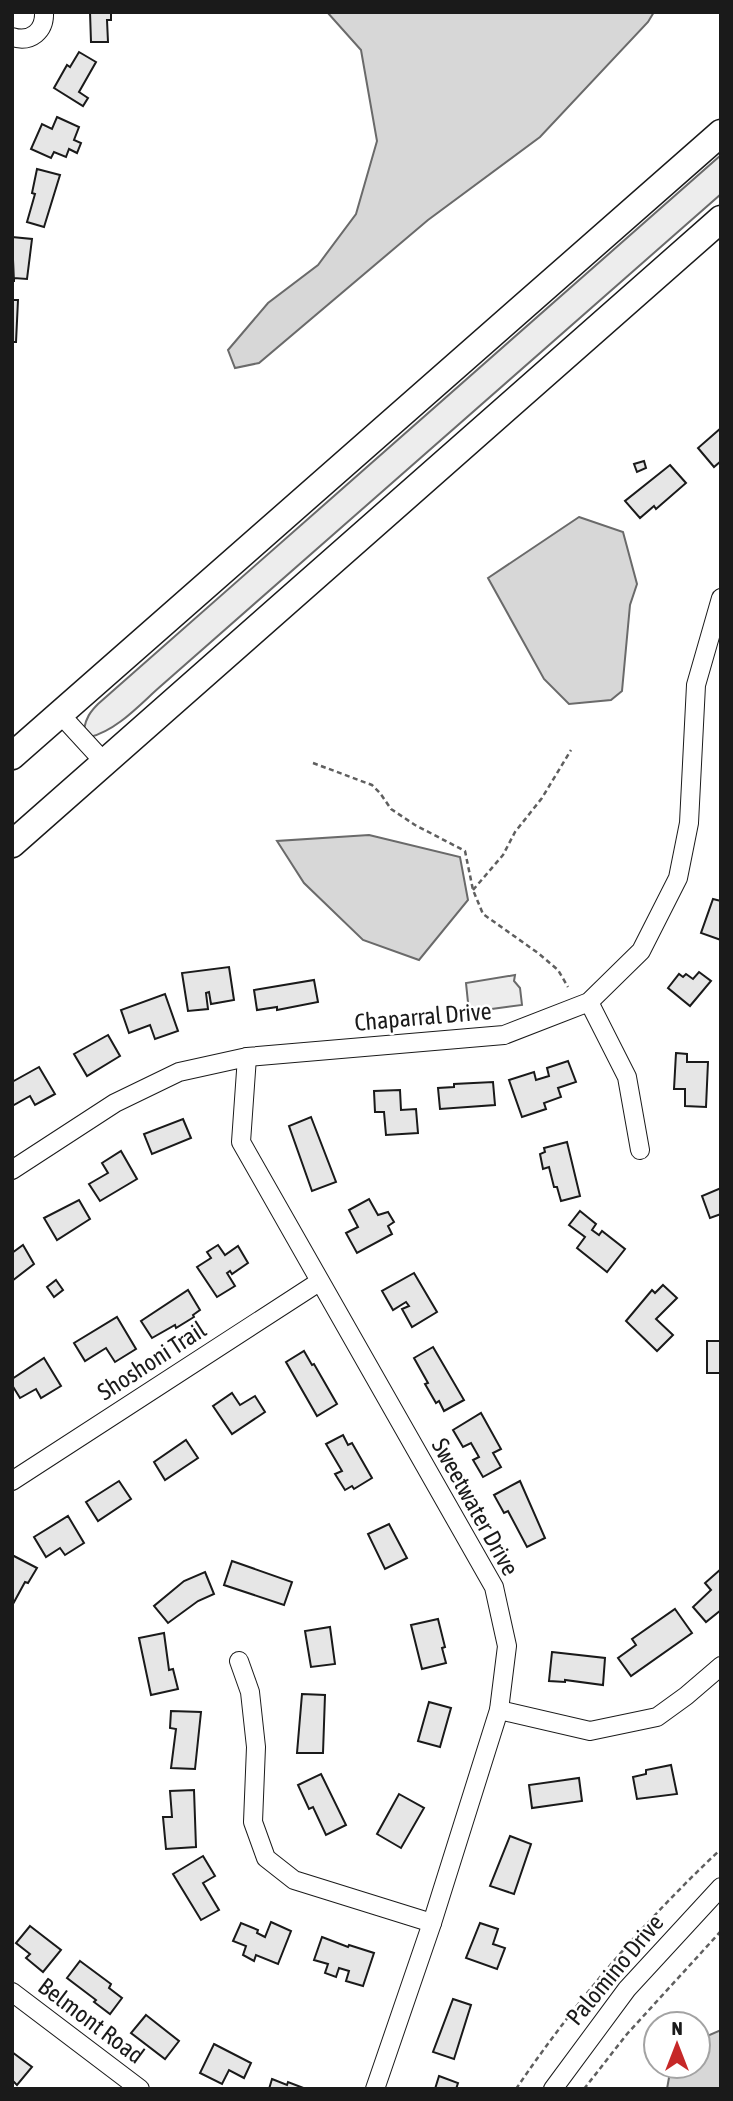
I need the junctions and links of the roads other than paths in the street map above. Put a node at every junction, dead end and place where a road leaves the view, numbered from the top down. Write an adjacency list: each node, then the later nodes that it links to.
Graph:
1 (44, 12): 2 (street)
2 (12, 37)
3 (721, 133): 6 (highway)
4 (721, 219): 8 (highway)
5 (721, 598): 10 (street, Chaparral Drive)
6 (60, 714): 7 (highway); 8 (street)
7 (12, 756)
8 (105, 763): 9 (highway)
9 (12, 844)
10 (589, 1002): 11 (street, Chaparral Drive); 12 (street)
11 (247, 1057): 13 (street, Chaparral Drive); 14 (street, Sweetwater Drive)
12 (640, 1150)
13 (12, 1170)
14 (319, 1282): 15 (street, Shoshoni Trail); 18 (street, Sweetwater Drive)
15 (12, 1481)
16 (239, 1661): 20 (street)
17 (721, 1666): 18 (street)
18 (499, 1710): 20 (street, Sweetwater Drive)
19 (721, 1888): 24 (street, Palomino Drive)
20 (432, 1923): 23 (street, Sweetwater Drive)
21 (12, 1992): 22 (street, Belmont Road)
22 (140, 2089)
23 (375, 2089)
24 (553, 2089)

